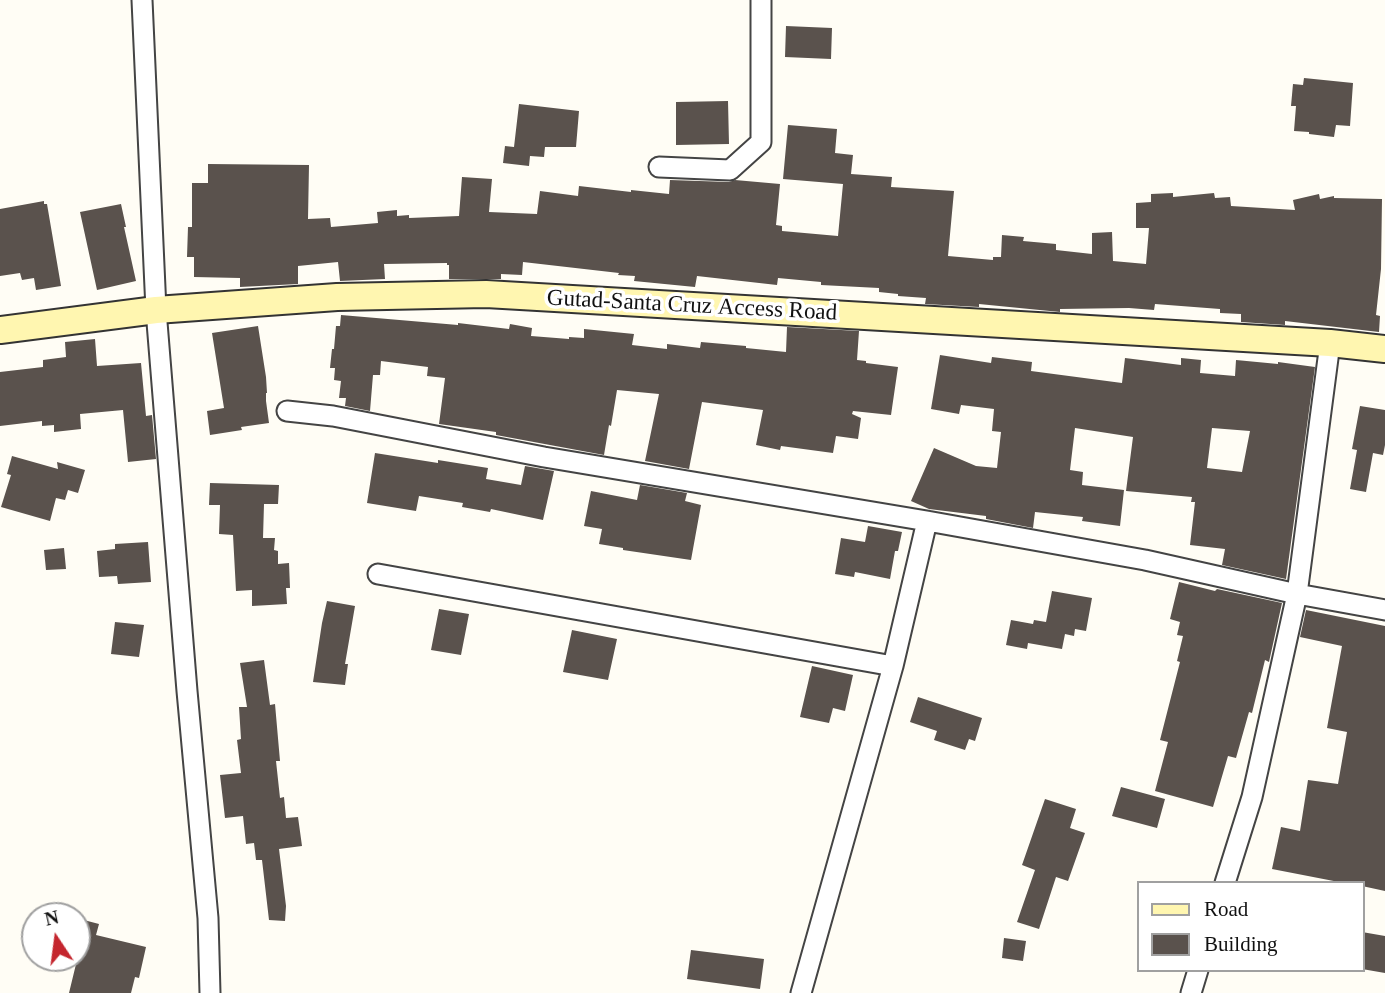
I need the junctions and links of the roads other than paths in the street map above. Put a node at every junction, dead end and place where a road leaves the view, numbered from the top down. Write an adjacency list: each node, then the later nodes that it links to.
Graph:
1 (142, 0): 4 (street)
2 (761, 0): 3 (street)
3 (659, 167)
4 (156, 310): 5 (main road, Gutad-Santa Cruz Access Road); 6 (main road, Gutad-Santa Cruz Access Road); 16 (street)
5 (0, 330)
6 (1330, 343): 7 (main road, Gutad-Santa Cruz Access Road); 11 (street)
7 (1385, 349)
8 (287, 411): 9 (street)
9 (927, 521): 11 (street); 13 (street)
10 (378, 574): 13 (street)
11 (1297, 594): 12 (street); 14 (street)
12 (1385, 610)
13 (893, 666): 17 (street)
14 (1226, 881)
15 (1197, 972): 18 (street)
16 (210, 993)
17 (801, 993)
18 (1191, 993)

